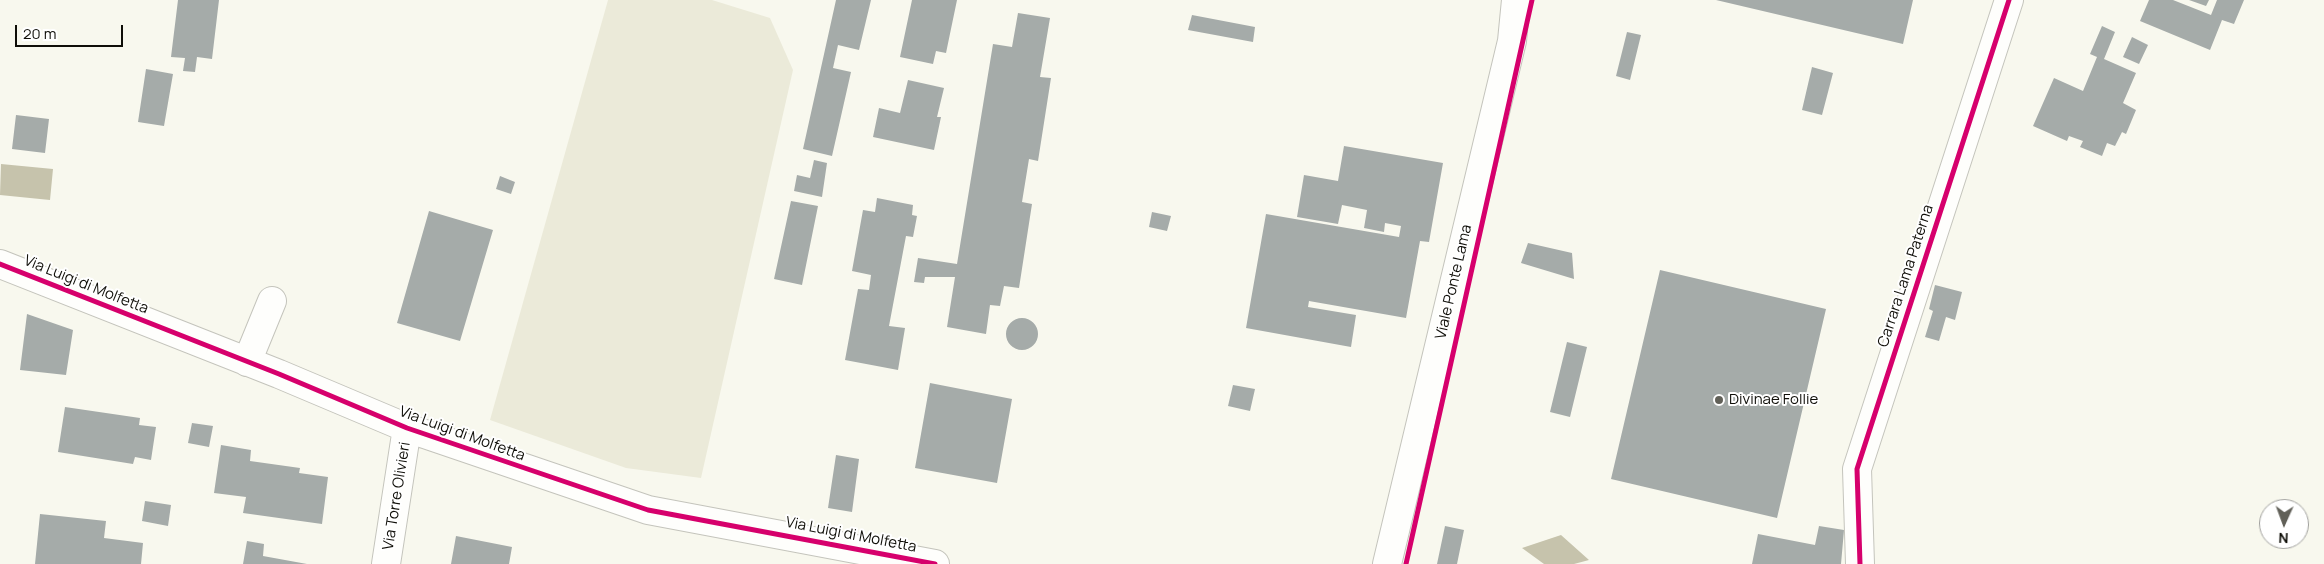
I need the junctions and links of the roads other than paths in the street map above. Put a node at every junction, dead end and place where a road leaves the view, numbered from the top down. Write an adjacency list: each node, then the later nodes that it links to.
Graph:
1 (1516, 0): 9 (street, Viale Ponte Lama)
2 (2009, 0): 10 (street, Carrara Lama Paterna)
3 (0, 264): 5 (street, Via Luigi di Molfetta)
4 (272, 301): 5 (street)
5 (247, 362): 6 (street, Via Luigi di Molfetta)
6 (407, 428): 7 (street, Via Torre Olivieri); 8 (street, Via Luigi di Molfetta)
7 (386, 564)
8 (935, 564)
9 (1387, 564)
10 (1860, 564)

